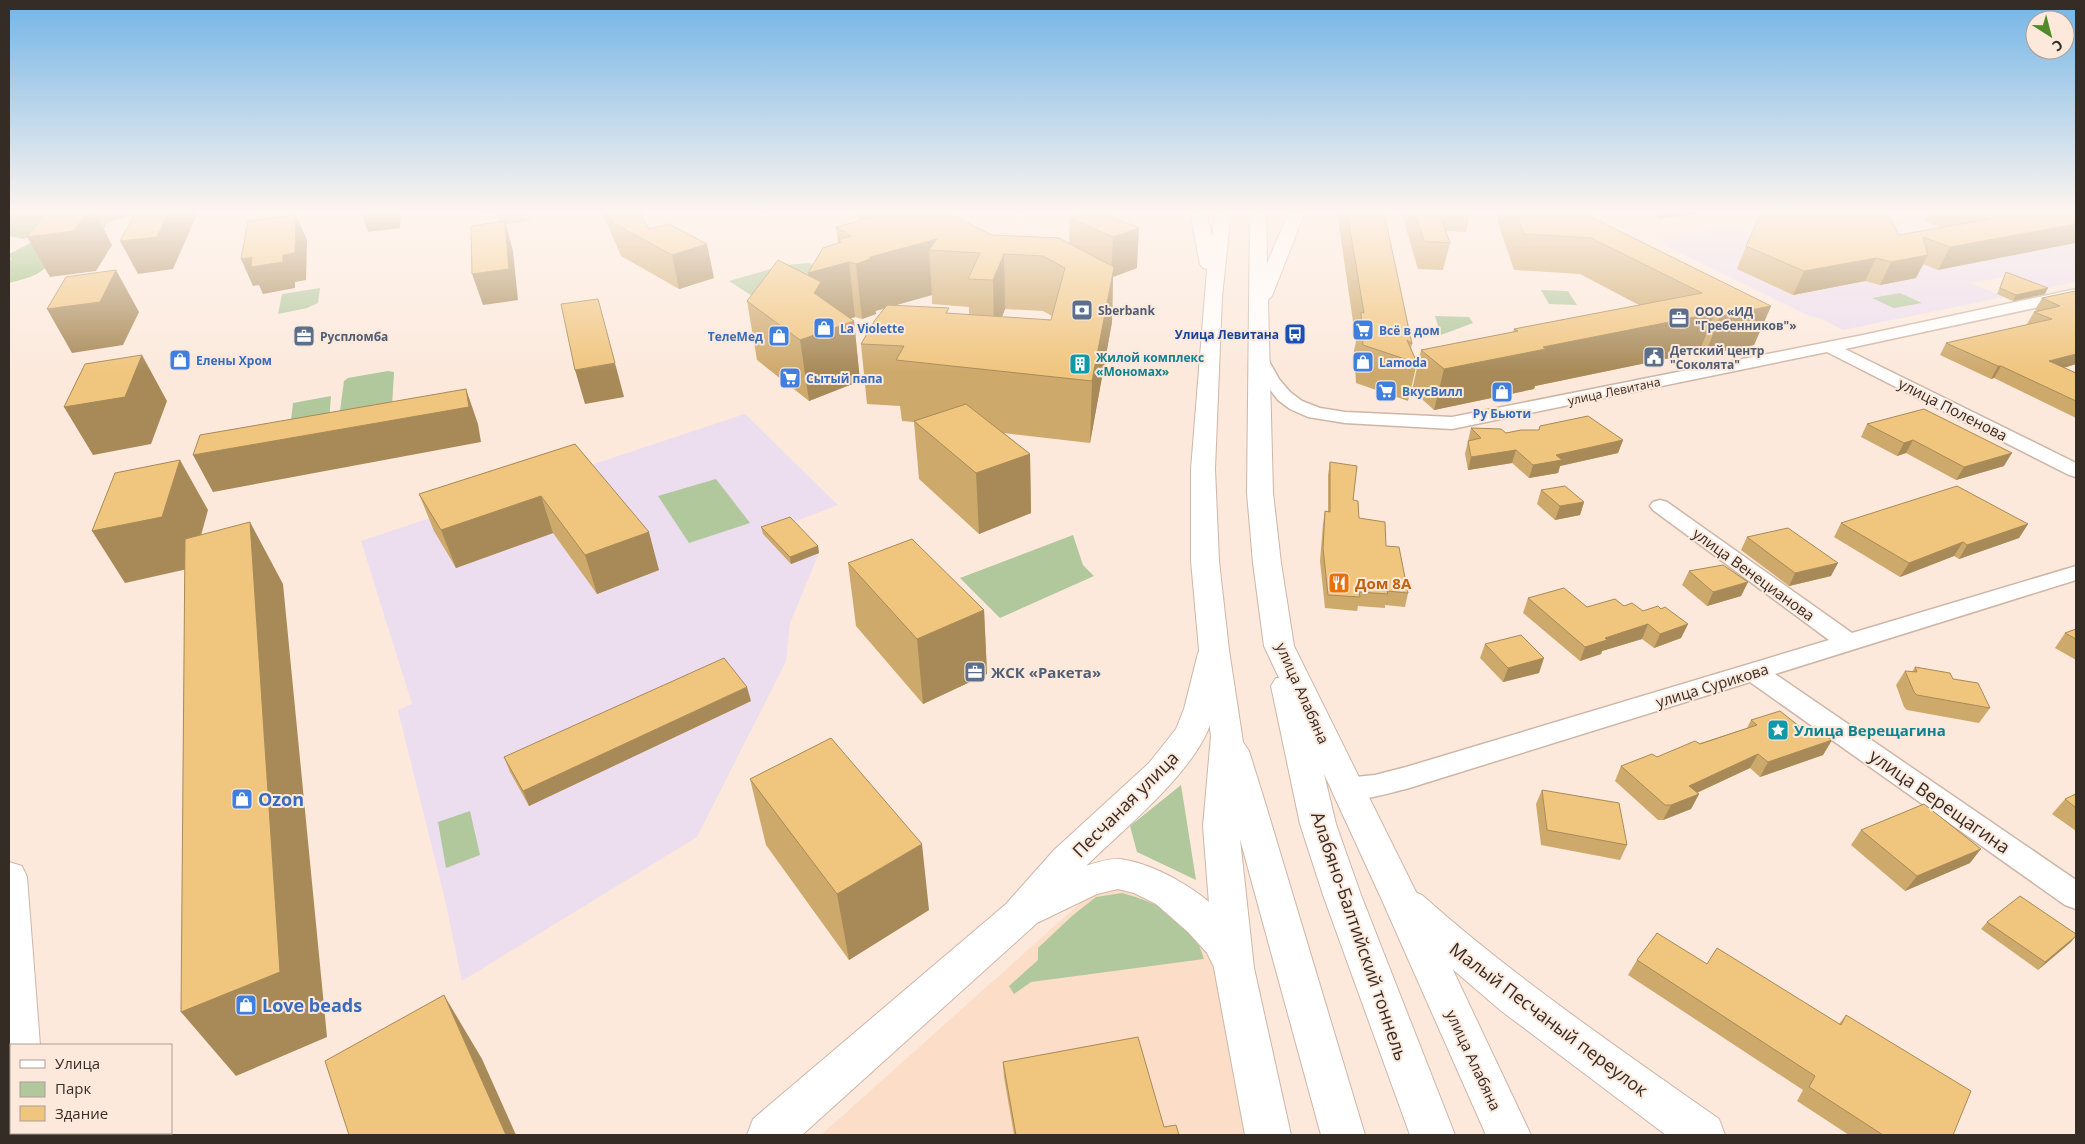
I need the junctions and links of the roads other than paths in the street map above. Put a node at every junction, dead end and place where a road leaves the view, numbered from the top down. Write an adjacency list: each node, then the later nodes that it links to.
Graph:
1 (1207, 265): 6 (main road)
2 (1217, 265): 6 (main road)
3 (1259, 265): 7 (main road, улица Алабяна)
4 (1277, 265): 7 (main road)
5 (2076, 294): 8 (street, улица Левитана)
6 (1213, 297): 15 (main road)
7 (1260, 302): 9 (main road, улица Алабяна)
8 (1829, 347): 9 (street, улица Левитана); 10 (street, улица Поленова)
9 (1260, 360): 14 (main road, улица Алабяна)
10 (2076, 470)
11 (1660, 506): 13 (street, улица Венецианова)
12 (2076, 573): 13 (street, улица Сурикова)
13 (1848, 643): 16 (street, улица Сурикова)
14 (1279, 646): 18 (main road, улица Алабяна); 28 (main road, Алабяно-Балтийский тоннель)
15 (1214, 650): 17 (main road); 22 (main road, Песчаная улица)
16 (1754, 672): 18 (street, улица Сурикова); 20 (street, улица Верещагина)
17 (1227, 736): 23 (main road); 27 (main road)
18 (1346, 789): 21 (main road, улица Алабяна)
19 (9, 877): 24 (main road)
20 (2076, 896)
21 (1400, 898): 29 (main road, улица Алабяна); 30 (main road, Малый Песчаный переулок)
22 (1020, 916): 23 (main road, Песчаная улица); 25 (main road, Песчаная улица)
23 (1234, 968): 26 (main road)
24 (19, 1044)
25 (769, 1135)
26 (1268, 1135)
27 (1343, 1135)
28 (1432, 1135)
29 (1509, 1135)
30 (1703, 1135)

